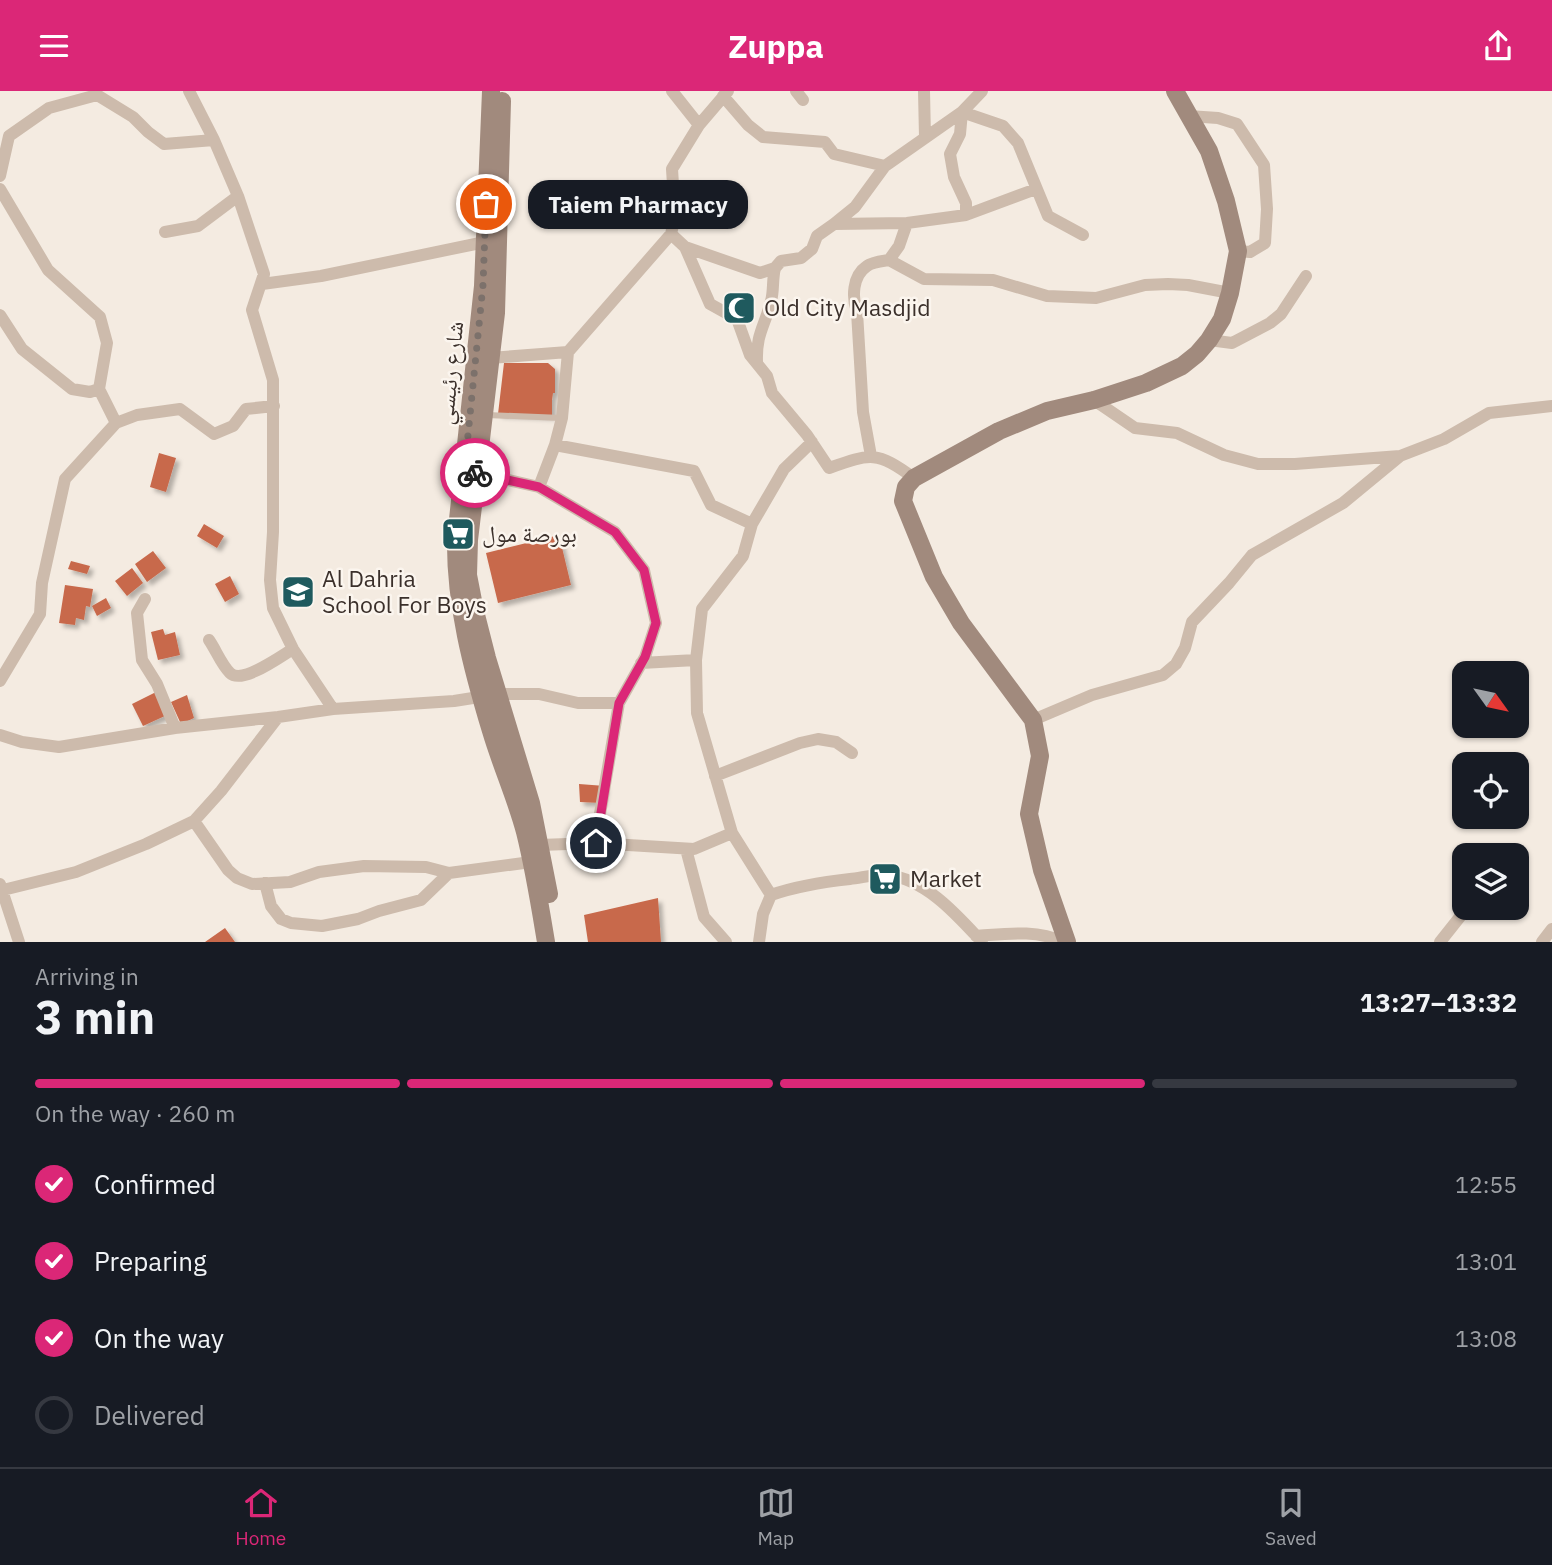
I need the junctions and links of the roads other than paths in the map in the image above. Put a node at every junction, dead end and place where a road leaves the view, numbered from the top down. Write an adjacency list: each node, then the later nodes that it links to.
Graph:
1 (189, 91): 14 (street)
2 (491, 91): 26 (main road, شارع رئيسي)
3 (502, 91): 26 (main road, شارع رئيسي)
4 (672, 91): 12 (street)
5 (924, 91): 13 (street)
6 (982, 91): 10 (street)
7 (1175, 91): 11 (main road)
8 (96, 93): 14 (street); 16 (street)
9 (726, 93): 12 (street); 15 (street)
10 (962, 112): 13 (street); 18 (street); 20 (street)
11 (1188, 116): 28 (main road); 28 (street)
12 (699, 125): 24 (street)
13 (925, 137): 15 (street)
14 (214, 140): 19 (street)
15 (885, 166): 22 (street)
16 (0, 176)
17 (0, 189): 39 (street)
18 (1036, 189): 20 (street); 25 (street)
19 (238, 196): 23 (street); 32 (street)
20 (966, 215): 21 (street)
21 (907, 223): 22 (street); 29 (street)
22 (834, 224): 30 (street)
23 (165, 232)
24 (671, 234): 27 (street); 36 (street)
25 (1083, 236)
26 (491, 246): 32 (street); 37 (main road, شارع رئيسي); 50 (main road, شارع رئيسي)
27 (685, 247): 30 (street); 38 (street)
28 (1238, 251): 33 (main road)
29 (889, 260): 33 (street); 48 (street)
30 (775, 268): 38 (street)
31 (1306, 276): 35 (street)
32 (262, 284): 41 (street)
33 (1230, 293): 35 (main road)
34 (0, 314): 39 (street)
35 (1209, 340): 40 (main road)
36 (569, 352): 37 (street); 44 (street)
37 (490, 358): 43 (main road, شارع رئيسي)
38 (757, 363): 46 (street)
39 (99, 389): 45 (street)
40 (1094, 400): 49 (street); 51 (main road)
41 (274, 406): 45 (street); 56 (street)
42 (1552, 406): 49 (street)
43 (483, 415): 44 (lane); 50 (main road, شارع رئيسي)
44 (562, 418): 47 (street)
45 (116, 423): 59 (street)
46 (812, 442): 48 (street); 53 (street)
47 (555, 445): 52 (street); 53 (street)
48 (872, 456): 51 (street)
49 (1400, 456): 64 (street)
50 (470, 474): 52 (street); 60 (main road, شارع رئيسي)
51 (914, 478): 64 (main road)
52 (539, 487): 58 (street)
53 (752, 524): 57 (street)
54 (145, 599): 65 (street)
55 (209, 640): 56 (street)
56 (293, 649): 62 (street)
57 (696, 660): 58 (street); 68 (street)
58 (641, 663): 61 (street)
59 (0, 681)
60 (490, 695): 61 (street); 62 (street); 72 (main road, شارع رئيسي); 74 (main road, شارع رئيسي)
61 (619, 703): 71 (street)
62 (333, 709): 63 (street)
63 (278, 717): 65 (street); 69 (street)
64 (1033, 720): 87 (main road)
65 (175, 728): 66 (street)
66 (0, 735)
67 (852, 753): 68 (street)
68 (715, 776): 70 (street)
69 (194, 821): 76 (street); 77 (street)
70 (732, 833): 73 (street); 78 (street)
71 (596, 843): 72 (street); 73 (street)
72 (540, 845): 84 (main road, شارع رئيسي)
73 (686, 849): 85 (street)
74 (531, 862): 75 (street); 83 (main road, شارع رئيسي)
75 (449, 873): 76 (street); 76 (street)
76 (265, 883)
77 (2, 887): 82 (street)
78 (771, 894): 81 (street); 86 (street)
79 (1457, 920): 88 (street)
80 (1552, 929): 89 (street)
81 (979, 939): 87 (street)
82 (19, 942)
83 (546, 942)
84 (557, 942)
85 (726, 942)
86 (760, 942)
87 (1065, 942)
88 (1440, 942)
89 (1542, 942)

